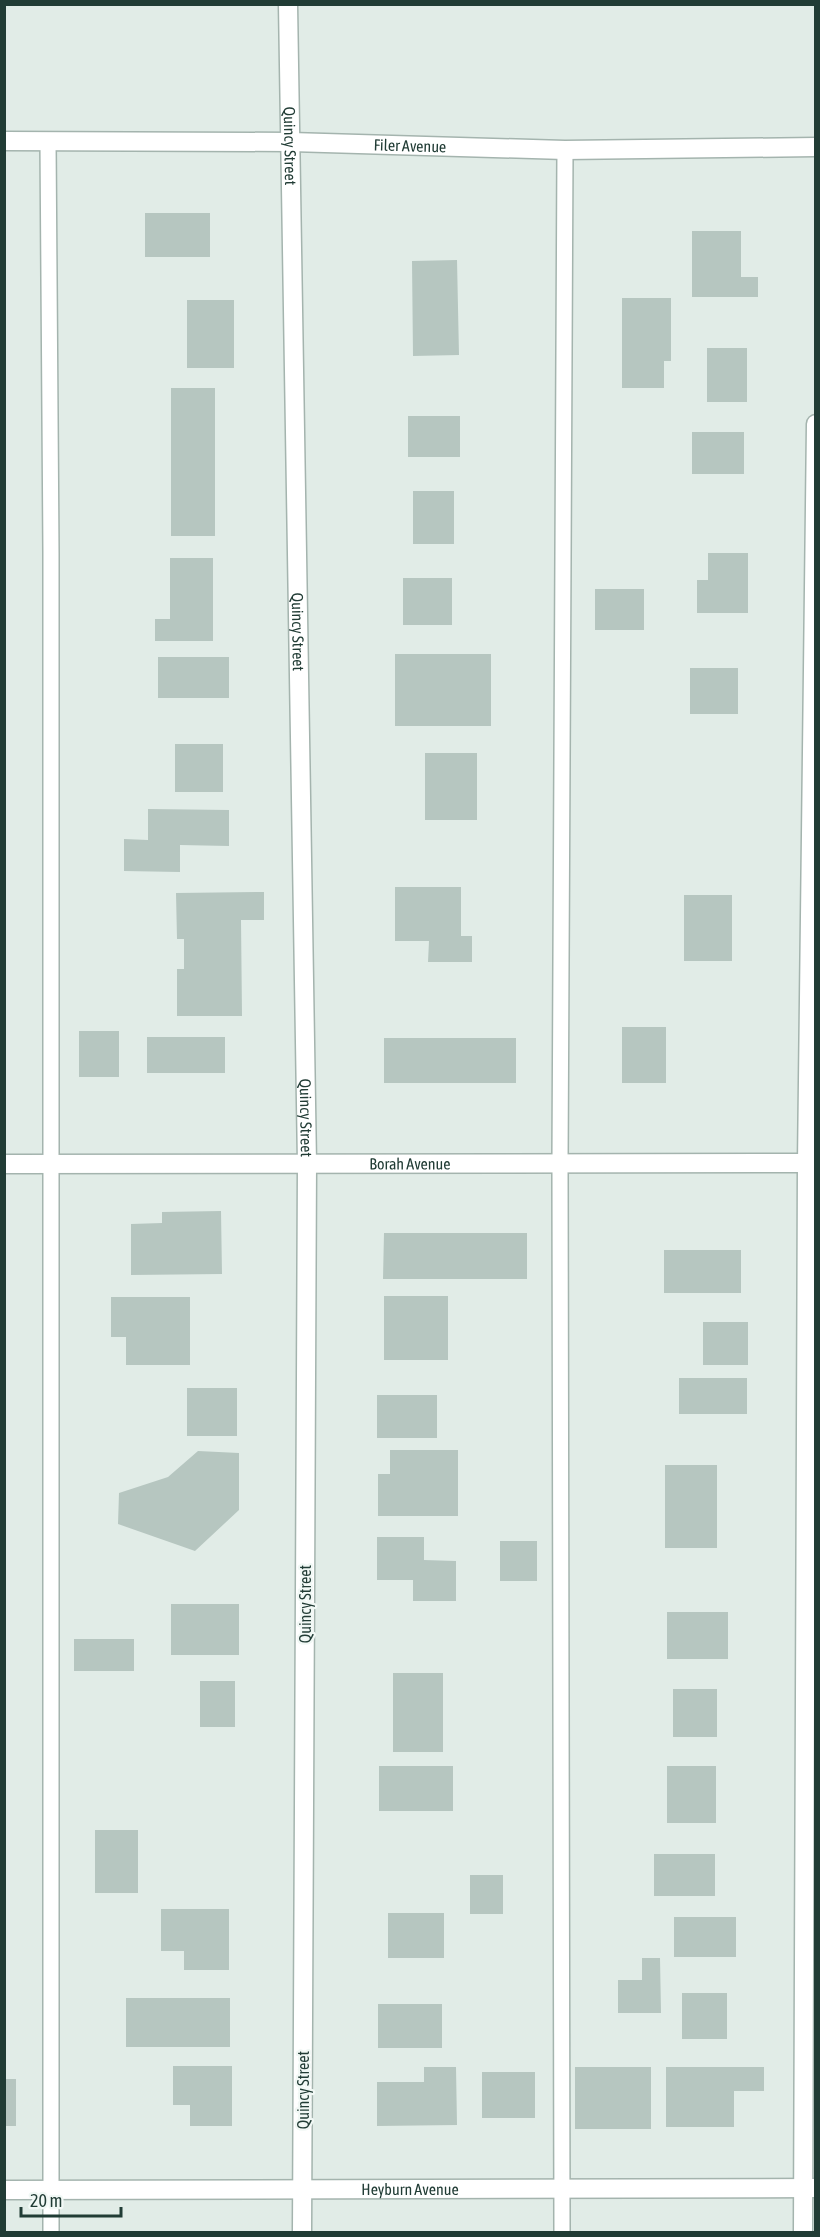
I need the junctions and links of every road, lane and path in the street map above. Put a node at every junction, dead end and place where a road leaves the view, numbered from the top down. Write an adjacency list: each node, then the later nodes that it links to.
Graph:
1 (288, 4): 4 (street, Quincy Street)
2 (4, 141): 3 (street, Filer Avenue)
3 (48, 141): 4 (street, Filer Avenue); 10 (lane)
4 (291, 142): 6 (street, Filer Avenue); 11 (street, Quincy Street)
5 (816, 147): 6 (street, Filer Avenue)
6 (565, 150): 12 (lane)
7 (816, 424): 8 (street)
8 (811, 1163): 12 (street, Borah Avenue); 14 (street)
9 (4, 1164): 10 (street, Borah Avenue)
10 (50, 1164): 11 (street, Borah Avenue); 15 (lane)
11 (307, 1164): 12 (street, Borah Avenue); 13 (street, Quincy Street)
12 (560, 1164): 16 (lane)
13 (302, 2188): 15 (street, Heyburn Avenue); 16 (street, Heyburn Avenue); 19 (street, Quincy Street)
14 (809, 2188): 16 (street, Heyburn Avenue); 21 (street)
15 (51, 2189): 17 (street, Heyburn Avenue); 18 (lane)
16 (563, 2189): 20 (lane)
17 (4, 2190)
18 (51, 2232)
19 (302, 2232)
20 (562, 2232)
21 (803, 2232)

